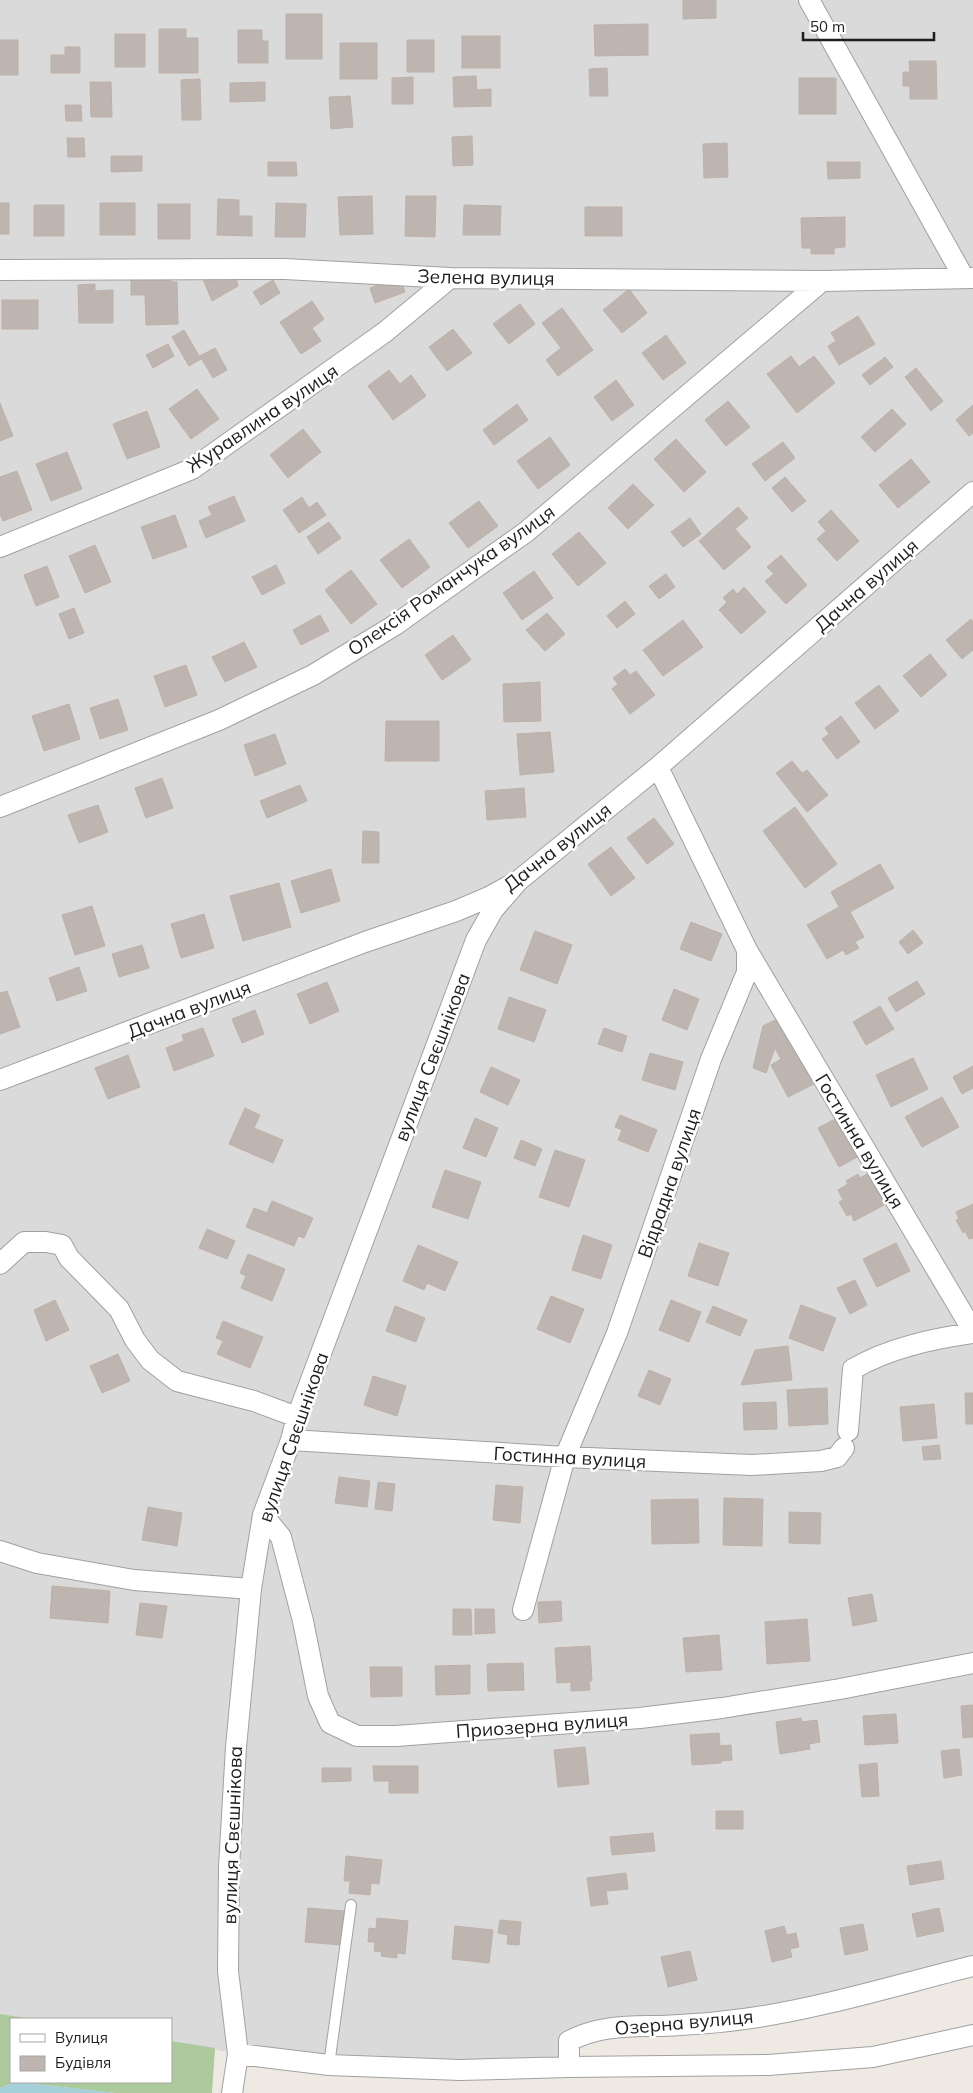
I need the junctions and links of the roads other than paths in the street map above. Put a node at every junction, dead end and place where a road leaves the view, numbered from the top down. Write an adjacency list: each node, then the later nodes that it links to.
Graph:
1 (809, 0): 4 (street)
2 (0, 270): 3 (street, Зелена вулиця)
3 (450, 278): 5 (street, Зелена вулиця); 7 (street, Журавлина вулиця)
4 (968, 278): 5 (street, Зелена вулиця)
5 (822, 281): 9 (street, Олексія Романчука вулиця)
6 (973, 492): 8 (street, Дачна вулиця)
7 (0, 547)
8 (658, 767): 10 (street, Дачна вулиця); 11 (street, Відрадна вулиця)
9 (0, 806)
10 (518, 881): 12 (street, Дачна вулиця); 15 (street, вулиця Свєшнікова)
11 (747, 950): 14 (street, Гостинна вулиця); 17 (street, Відрадна вулиця)
12 (0, 1080)
13 (0, 1264): 15 (street)
14 (973, 1332): 17 (street, Гостинна вулиця)
15 (297, 1417): 16 (street, вулиця Свєшнікова)
16 (291, 1440): 17 (street, Гостинна вулиця); 18 (street, вулиця Свєшнікова)
17 (565, 1457): 21 (street, Відрадна вулиця)
18 (264, 1515): 20 (street, вулиця Свєшнікова); 22 (street, Приозерна вулиця)
19 (0, 1551): 20 (street)
20 (251, 1589): 26 (street, вулиця Свєшнікова)
21 (523, 1610)
22 (973, 1663)
23 (351, 1905): 27 (lane)
24 (973, 1966): 28 (street, Озерна вулиця)
25 (973, 2035): 28 (street)
26 (238, 2054): 27 (street); 29 (street, вулиця Свєшнікова)
27 (329, 2066): 28 (street)
28 (569, 2067)
29 (232, 2093)

